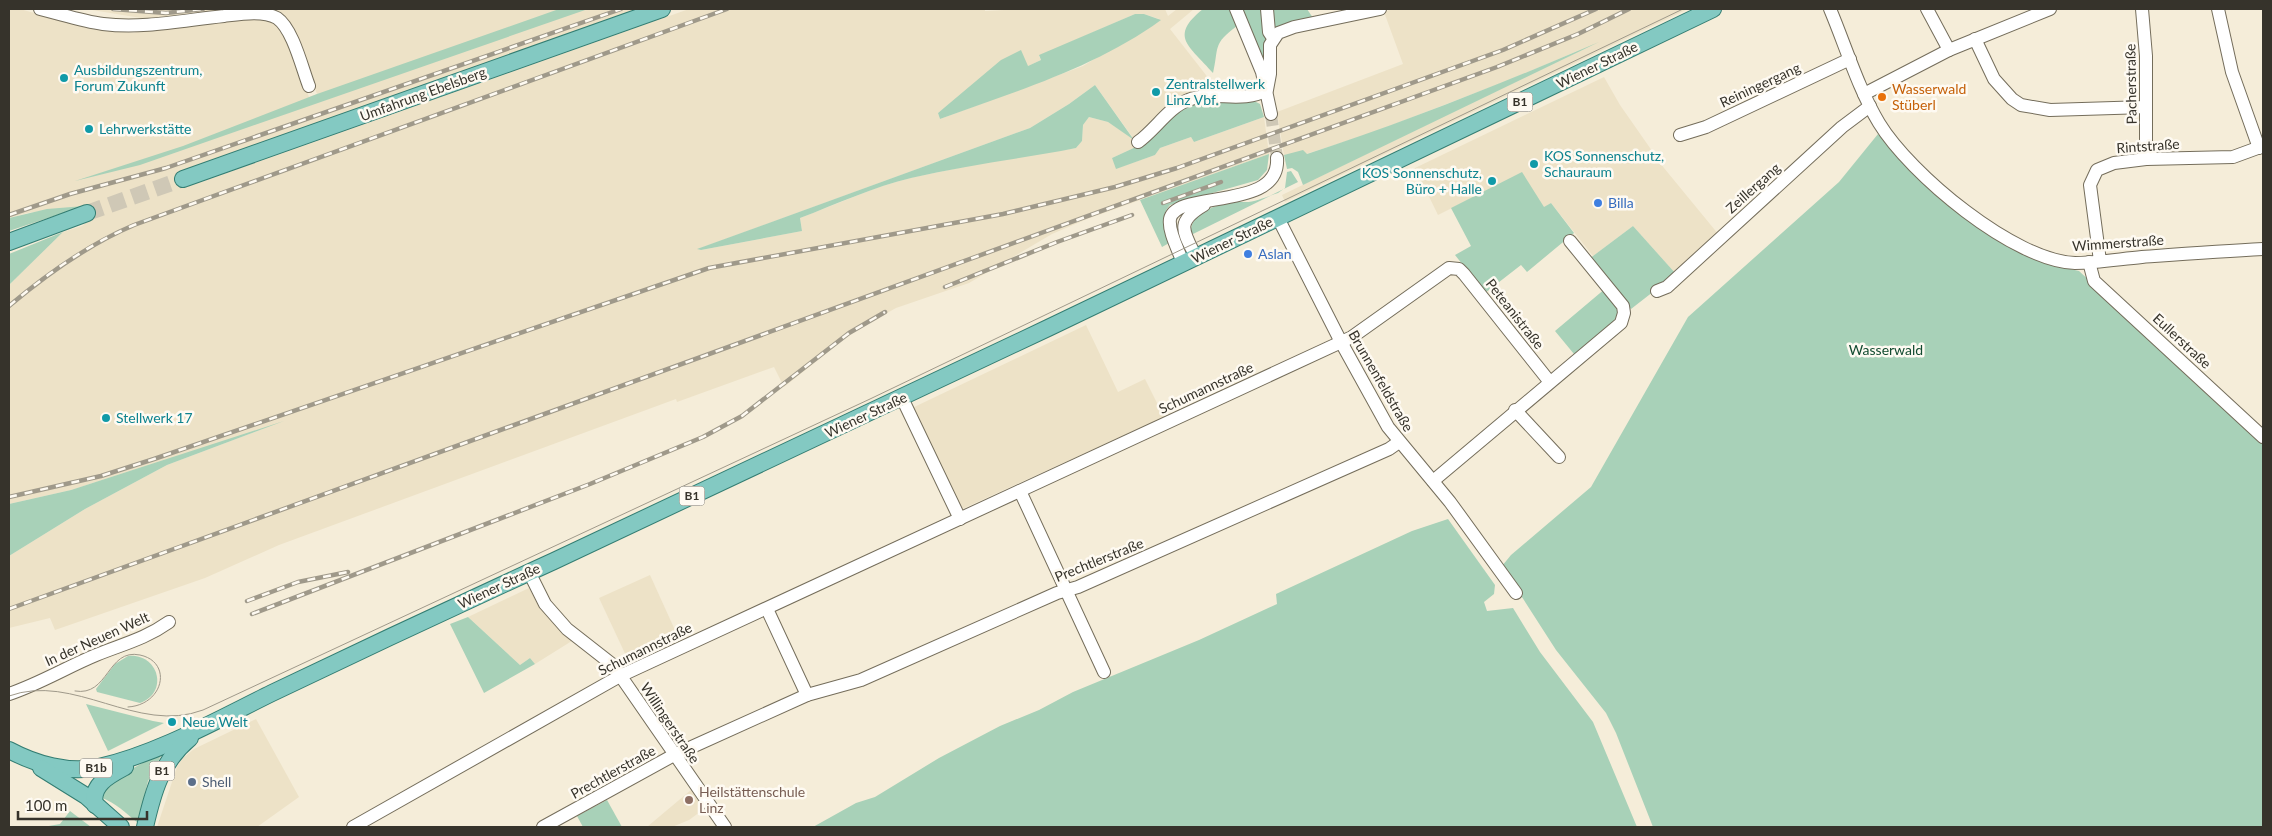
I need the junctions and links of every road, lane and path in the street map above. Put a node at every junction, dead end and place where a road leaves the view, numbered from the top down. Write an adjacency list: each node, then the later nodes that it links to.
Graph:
1 (40, 9): 16 (street)
2 (662, 9): 26 (main road, Umfahrung Ebelsberg)
3 (1236, 9): 17 (street)
4 (1267, 9): 12 (street)
5 (1380, 9): 12 (street)
6 (1713, 9): 28 (main road, Wiener Straße / B1)
7 (1830, 9): 15 (street, Wimmerstraße)
8 (1927, 9): 14 (street)
9 (2050, 9): 13 (street, Zeillergang)
10 (2142, 9): 19 (street, Pacherstraße)
11 (2218, 9): 23 (street)
12 (1273, 38): 17 (street)
13 (1975, 39): 14 (street, Zeillergang); 19 (street)
14 (1949, 50): 18 (street, Zeillergang)
15 (1850, 59): 18 (street, Wimmerstraße); 21 (street, Reiningergang)
16 (309, 86)
17 (1267, 90): 20 (street); 22 (street)
18 (1867, 100): 33 (street, Wimmerstraße); 35 (street, Zeillergang)
19 (2146, 107): 25 (street, Pacherstraße)
20 (1271, 114)
21 (1680, 135)
22 (1138, 142)
23 (2261, 147): 25 (street, Rintstraße)
24 (1277, 158): 32 (street)
25 (2146, 158): 33 (street, Rintstraße)
26 (183, 179)
27 (87, 213): 29 (main road)
28 (1278, 218): 32 (main road, Wiener Straße / B1); 36 (street, Brunnenfeldstraße)
29 (9, 242)
30 (1570, 242): 37 (street)
31 (2263, 249): 33 (street, Wimmerstraße)
32 (1190, 260): 38 (main road, Wiener Straße / B1)
33 (2094, 261): 40 (street, Eullerstraße)
34 (1454, 268): 36 (street, Schumannstraße); 37 (street, Peteanistraße)
35 (1658, 291)
36 (1341, 342): 41 (street, Brunnenfeldstraße); 44 (street, Schumannstraße)
37 (1549, 382): 39 (street)
38 (902, 398): 45 (street); 46 (main road, Wiener Straße / B1)
39 (1515, 410): 42 (street); 43 (street)
40 (2263, 437)
41 (1399, 442): 43 (street, Brunnenfeldstraße); 47 (street, Prechtlerstraße)
42 (1559, 457)
43 (1432, 481): 48 (street, Brunnenfeldstraße)
44 (1020, 491): 45 (street, Schumannstraße); 47 (street)
45 (960, 519): 49 (street, Schumannstraße)
46 (529, 572): 52 (street, Willingerstraße); 55 (main road, Wiener Straße / B1)
47 (1066, 591): 51 (street); 54 (street, Prechtlerstraße)
48 (1516, 593)
49 (767, 609): 52 (street, Schumannstraße); 54 (street)
50 (169, 622): 53 (street, In der Neuen Welt)
51 (1104, 672)
52 (620, 676): 58 (street, Willingerstraße); 63 (street, Schumannstraße)
53 (9, 694)
54 (808, 695): 58 (street, Prechtlerstraße)
55 (201, 728): 56 (main road, Wiener Straße / B1); 62 (main road, B1)
56 (164, 744): 59 (main road, Wiener Straße / B1b); 60 (main road, B1)
57 (9, 750): 59 (main road, Wiener Straße / B1b)
58 (674, 755): 64 (street, Prechtlerstraße); 65 (street, Willingerstraße)
59 (26, 759): 60 (main road, B1b)
60 (95, 805): 61 (main road)
61 (121, 827)
62 (145, 827)
63 (353, 827)
64 (543, 827)
65 (725, 827)

